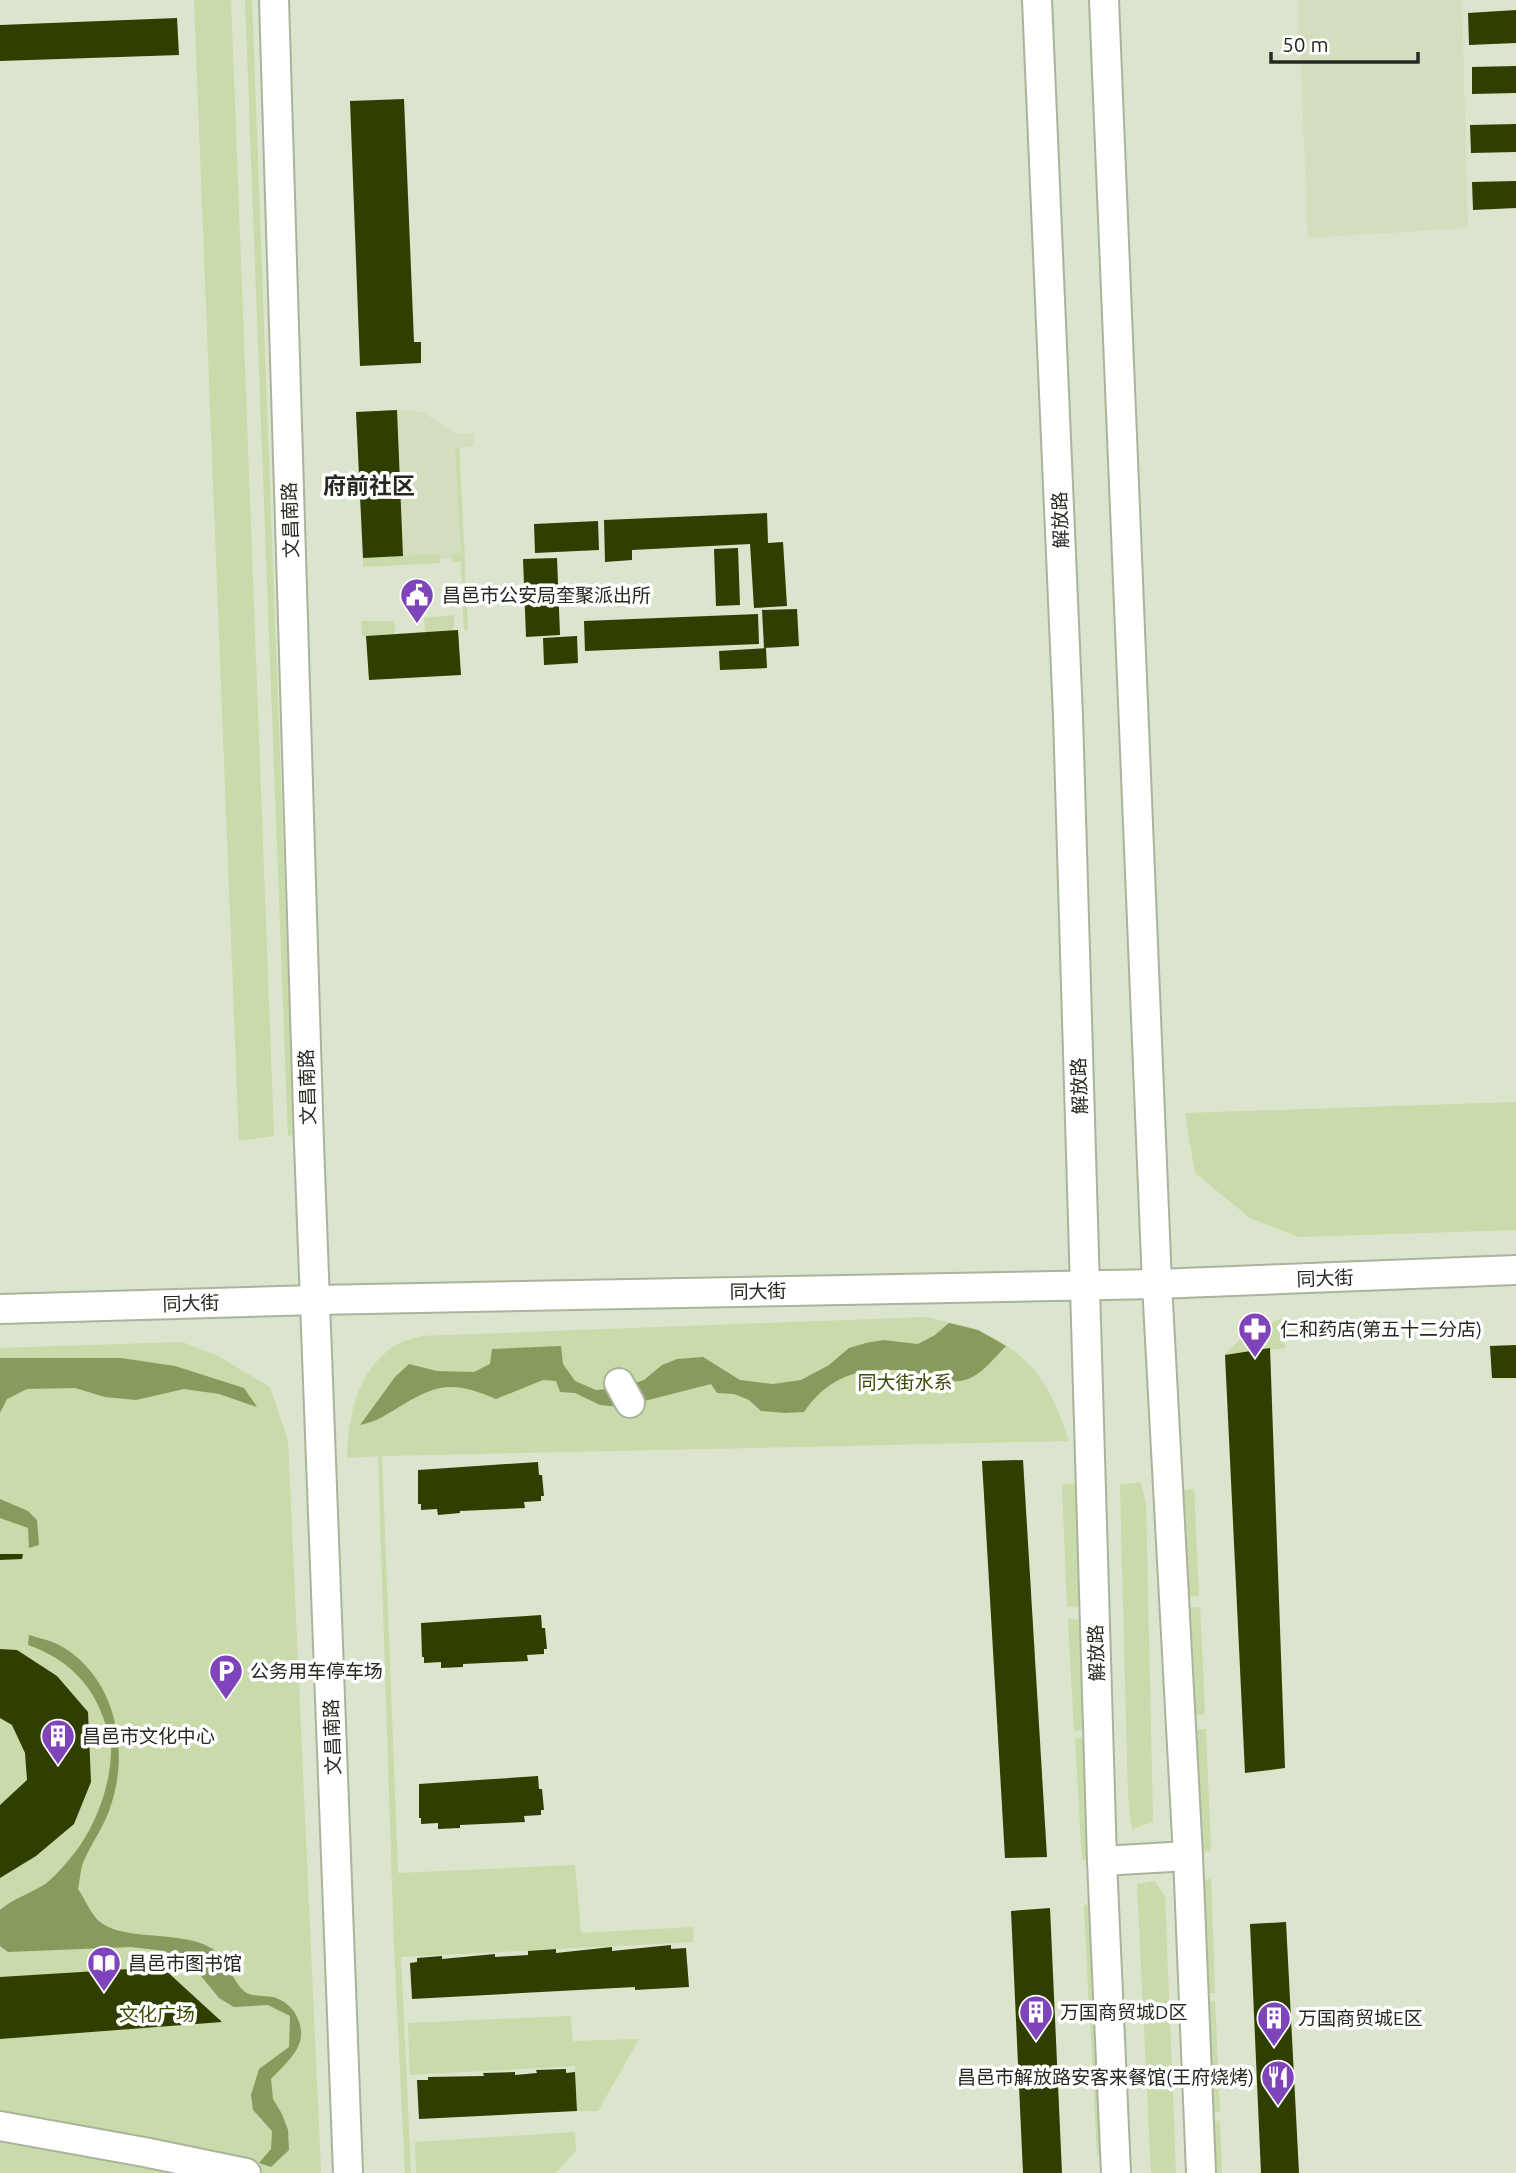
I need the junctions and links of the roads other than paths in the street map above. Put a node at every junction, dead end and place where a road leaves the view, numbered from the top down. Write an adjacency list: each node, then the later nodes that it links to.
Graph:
1 (274, 0): 7 (street, 文昌南路)
2 (1037, 0): 6 (street, 解放路)
3 (1104, 0): 5 (street)
4 (1516, 1270): 5 (street, 同大街)
5 (1157, 1284): 6 (street, 同大街); 9 (street)
6 (1085, 1285): 7 (street, 同大街); 10 (street, 解放路)
7 (316, 1300): 8 (street, 同大街); 13 (street, 文昌南路)
8 (0, 1309)
9 (1188, 1856): 10 (street); 15 (street)
10 (1102, 1861): 14 (street, 解放路)
11 (0, 2126): 12 (street)
12 (246, 2173)
13 (348, 2173)
14 (1116, 2173)
15 (1201, 2173)

